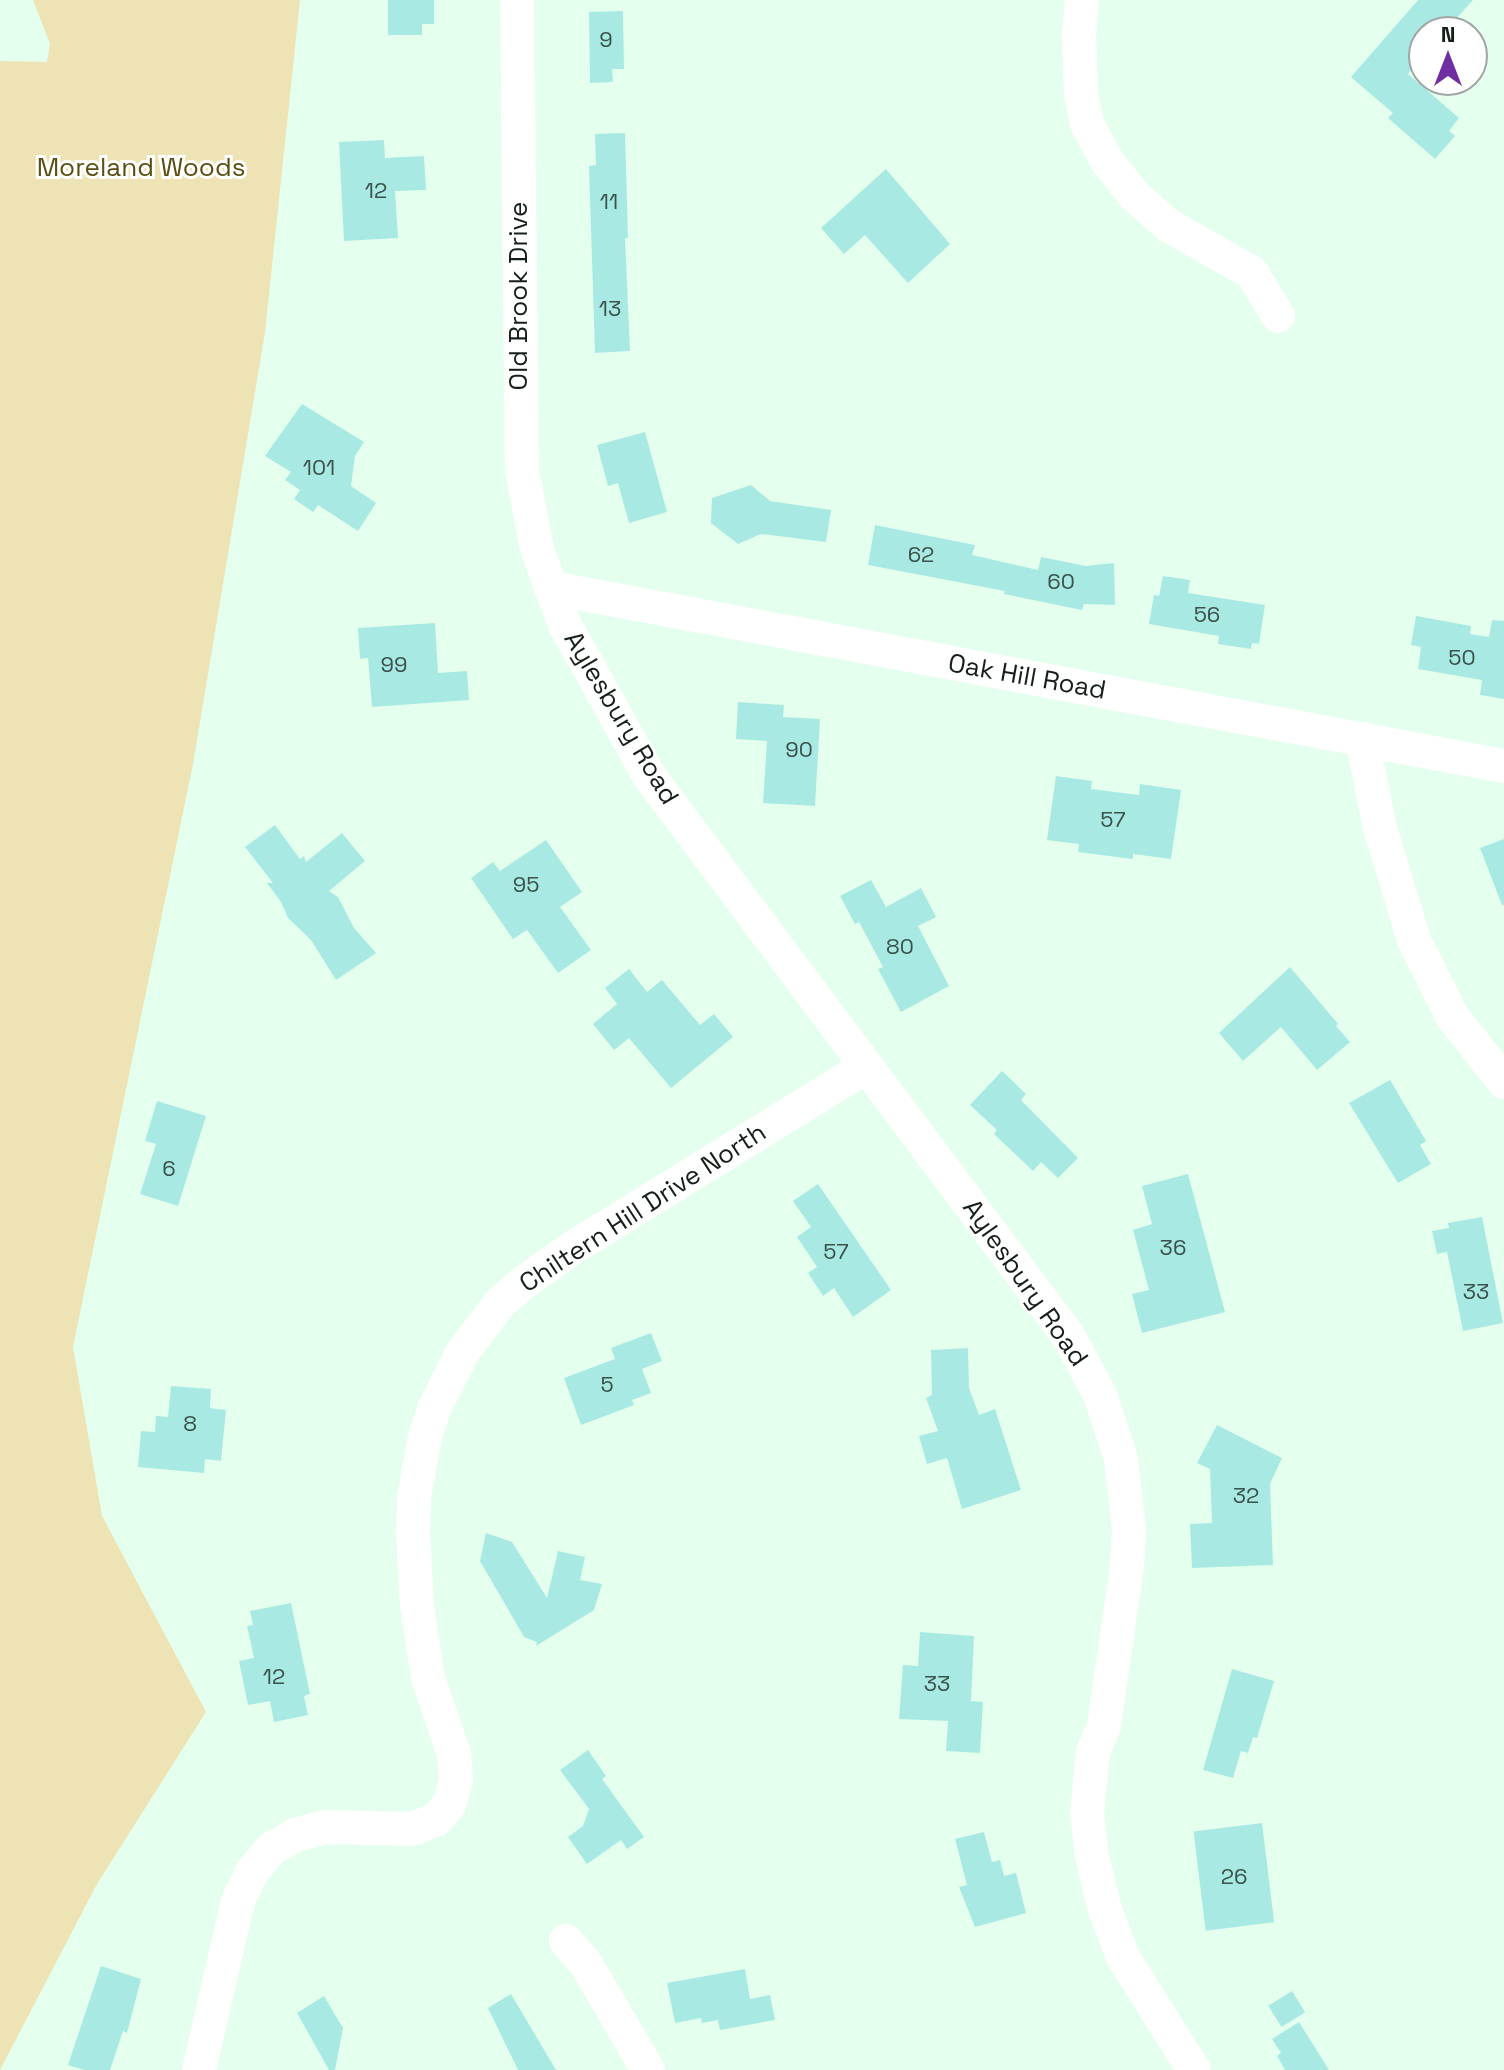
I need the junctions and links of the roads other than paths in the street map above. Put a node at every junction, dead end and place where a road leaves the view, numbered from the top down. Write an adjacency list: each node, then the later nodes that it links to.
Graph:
1 (517, 0): 4 (street, Old Brook Drive)
2 (1082, 0): 3 (street)
3 (1278, 316)
4 (551, 588): 5 (street, Oak Hill Road); 7 (street, Aylesbury Road)
5 (1362, 739): 6 (street, Oak Hill Road); 8 (street)
6 (1504, 766)
7 (867, 1066): 10 (street, Chiltern Hill Drive North); 12 (street, Aylesbury Road)
8 (1504, 1082)
9 (566, 1941): 11 (street)
10 (199, 2070)
11 (648, 2070)
12 (1194, 2070)

